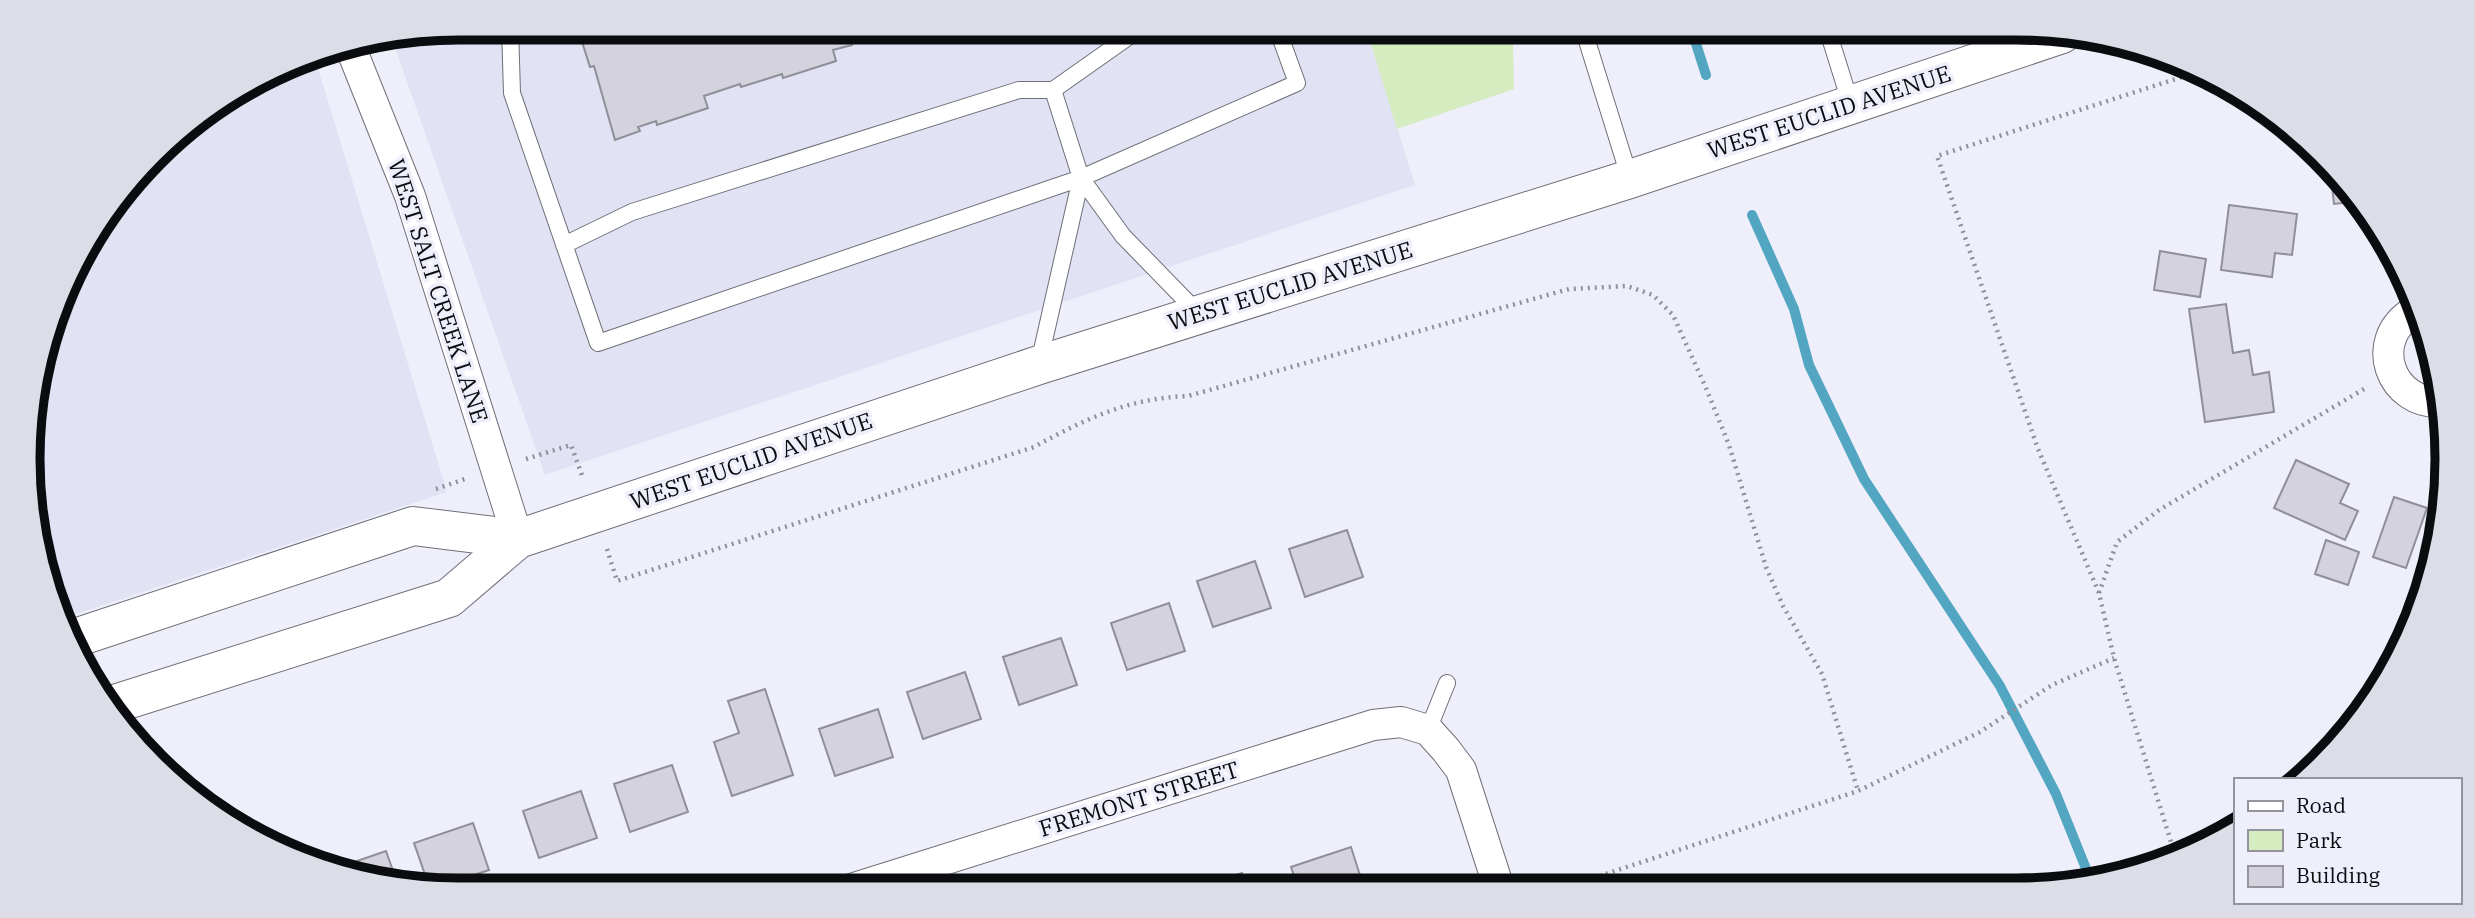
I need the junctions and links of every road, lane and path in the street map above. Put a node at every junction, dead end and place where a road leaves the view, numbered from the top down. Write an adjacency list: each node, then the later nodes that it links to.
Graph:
1 (510, 40): 13 (lane)
2 (1124, 40): 9 (lane)
3 (1281, 40): 11 (lane)
4 (1587, 40): 12 (lane)
5 (1830, 40): 10 (lane)
6 (2042, 41): 10 (main road, WEST EUCLID AVENUE)
7 (353, 54): 19 (street, WEST SALT CREEK LANE)
8 (2185, 76): 21 (path)
9 (1053, 90): 11 (lane); 13 (lane)
10 (1851, 105): 12 (main road, WEST EUCLID AVENUE)
11 (1081, 178): 13 (lane); 14 (lane); 16 (lane)
12 (1630, 179): 14 (main road, WEST EUCLID AVENUE)
13 (564, 245)
14 (1199, 314): 16 (main road, WEST EUCLID AVENUE)
15 (2409, 315): 17 (street)
16 (1039, 365): 19 (main road, WEST EUCLID AVENUE)
17 (2392, 373): 18 (street); 21 (path)
18 (2431, 403)
19 (518, 539): 22 (main road, WEST EUCLID AVENUE); 25 (main road, WEST EUCLID AVENUE)
20 (613, 566): 27 (path)
21 (2099, 593): 23 (path)
22 (80, 636)
23 (2114, 659): 27 (path); 28 (path)
24 (1447, 682): 26 (lane)
25 (119, 703)
26 (1428, 730): 29 (street, FREMONT STREET); 30 (street)
27 (1858, 791): 31 (path)
28 (2173, 847)
29 (887, 878)
30 (1496, 878)
31 (1593, 878)

